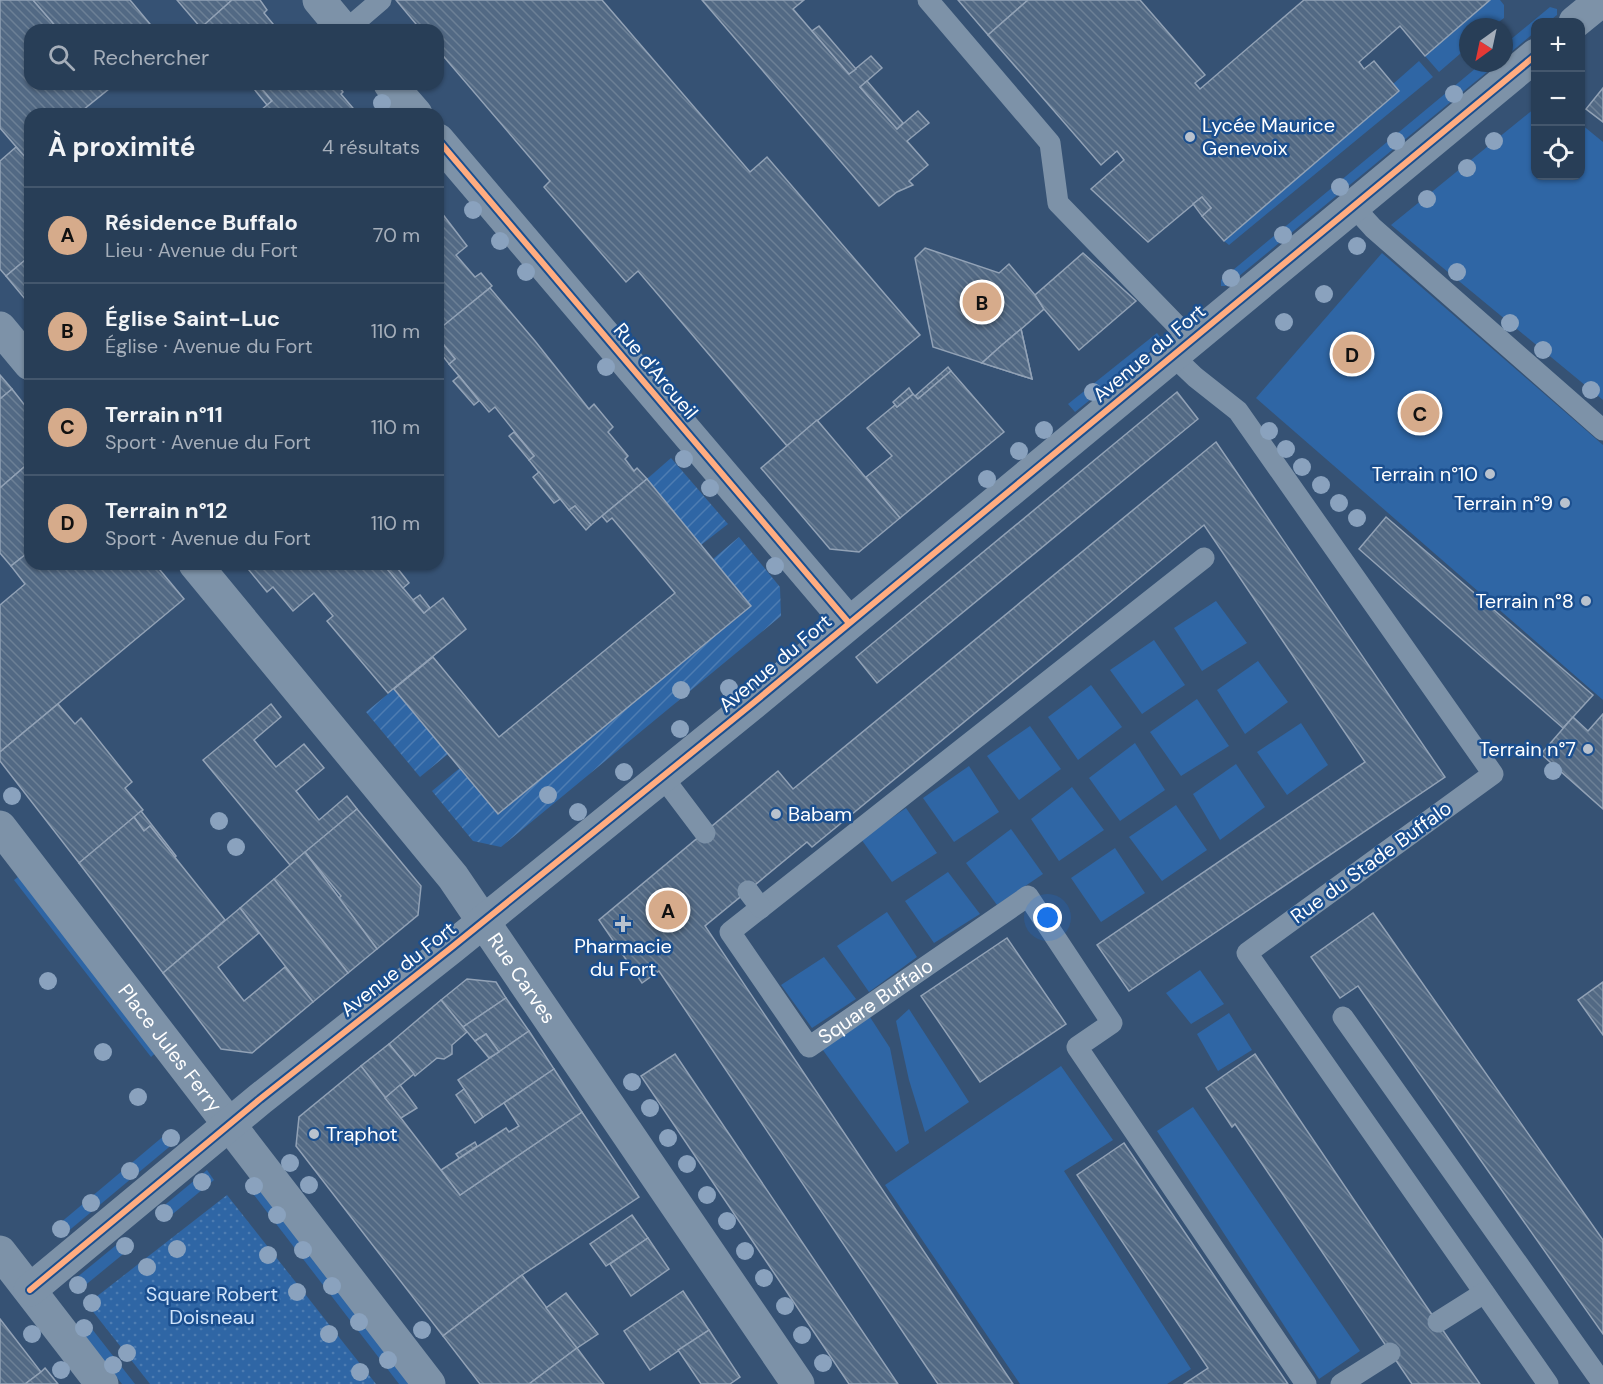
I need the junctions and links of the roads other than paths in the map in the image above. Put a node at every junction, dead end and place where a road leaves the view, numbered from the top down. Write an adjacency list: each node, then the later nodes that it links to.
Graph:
1 (319, 0): 6 (street)
2 (381, 0): 7 (lane)
3 (928, 0): 14 (lane)
4 (1602, 0): 5 (street)
5 (1580, 18)
6 (340, 24)
7 (352, 24)
8 (1531, 59): 12 (street, Avenue du Fort)
9 (395, 90): 10 (street)
10 (411, 108)
11 (444, 147): 19 (street, Rue d'Arcueil)
12 (1353, 206): 14 (street, Avenue du Fort); 16 (lane)
13 (0, 327): 15 (street)
14 (1182, 348): 19 (street, Avenue du Fort); 30 (lane, Rue du Stade Buffalo)
15 (24, 357)
16 (1603, 430)
17 (1204, 558): 24 (lane, Square Buffalo)
18 (200, 570): 25 (street, Rue Carves)
19 (849, 623): 20 (street, Avenue du Fort)
20 (662, 777): 22 (lane); 25 (street, Avenue du Fort)
21 (0, 827): 27 (street, Place Jules Ferry)
22 (705, 833)
23 (748, 891): 24 (lane)
24 (761, 908): 36 (lane, Square Buffalo)
25 (483, 922): 27 (street, Avenue du Fort); 35 (street, Rue Carves)
26 (1343, 1017): 39 (lane)
27 (229, 1124): 29 (street, Avenue du Fort); 34 (street, Place Jules Ferry)
28 (0, 1252): 29 (street)
29 (30, 1290): 33 (street)
30 (1484, 1293): 31 (lane); 38 (lane, Rue du Stade Buffalo)
31 (1438, 1322)
32 (1390, 1353): 37 (lane)
33 (102, 1384)
34 (429, 1384)
35 (798, 1384)
36 (1306, 1384)
37 (1341, 1384)
38 (1548, 1384)
39 (1603, 1384)

